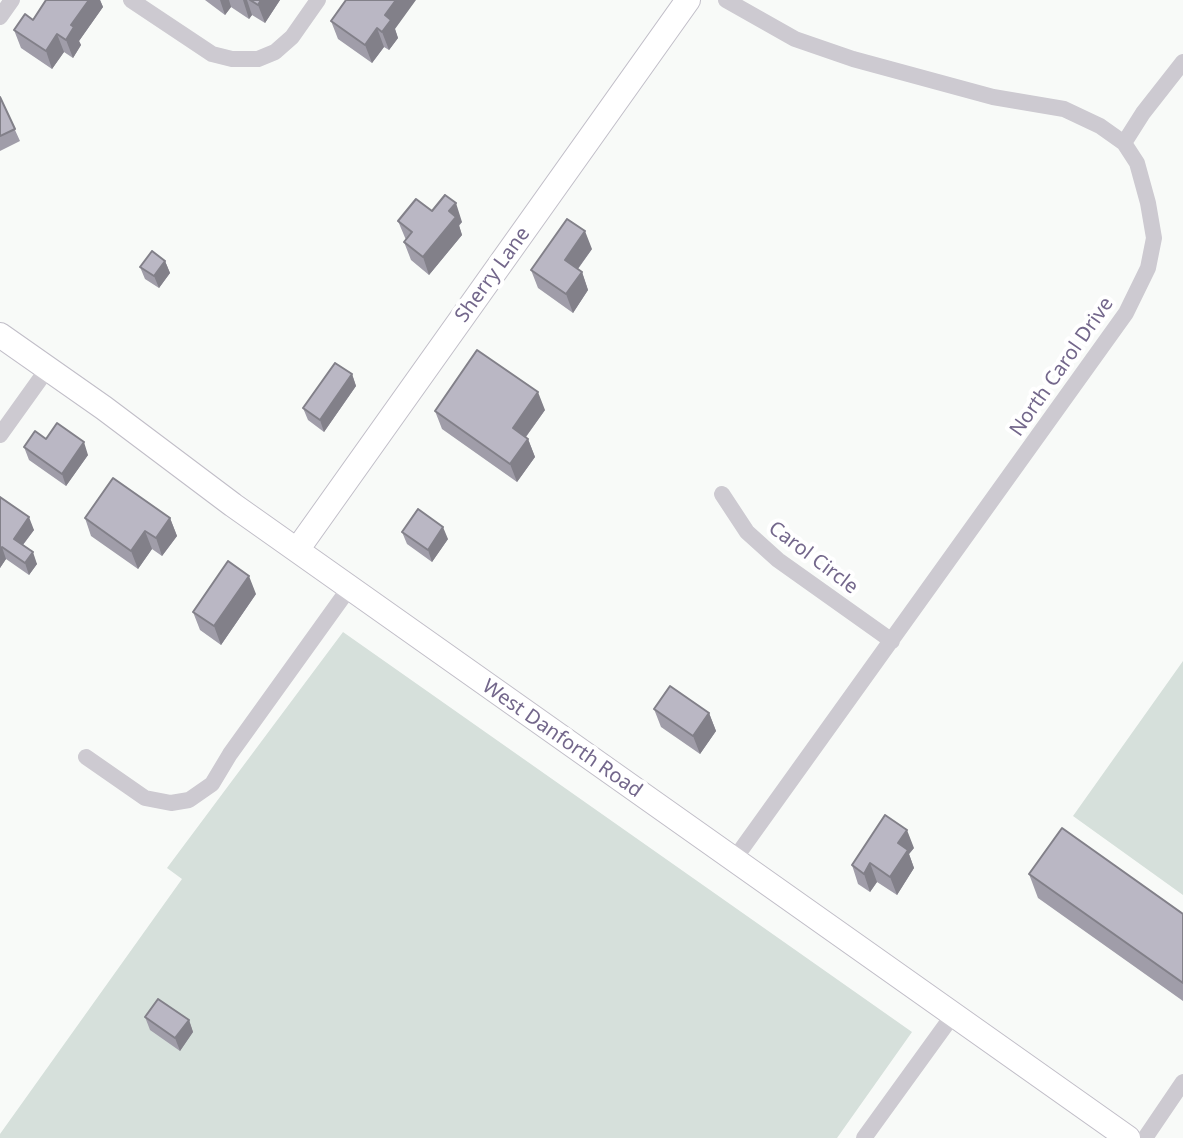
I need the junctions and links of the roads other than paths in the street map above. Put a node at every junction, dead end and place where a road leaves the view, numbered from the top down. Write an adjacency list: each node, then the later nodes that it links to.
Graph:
1 (12, 0): 6 (street)
2 (131, 0): 3 (street)
3 (318, 0)
4 (688, 0): 13 (main road, Sherry Lane)
5 (726, 0): 8 (street)
6 (0, 17)
7 (1183, 62): 8 (street)
8 (1124, 143): 15 (street, North Carol Drive)
9 (0, 335): 10 (main road, West Danforth Road)
10 (48, 368): 11 (street); 13 (main road, West Danforth Road)
11 (0, 435)
12 (722, 494): 15 (street, Carol Circle)
13 (297, 550): 14 (main road, West Danforth Road)
14 (350, 587): 16 (street); 17 (main road, West Danforth Road)
15 (892, 641): 17 (street, North Carol Drive)
16 (86, 757)
17 (733, 861): 18 (main road, West Danforth Road)
18 (953, 1015): 20 (street); 21 (main road, West Danforth Road)
19 (1183, 1082): 22 (street)
20 (864, 1138)
21 (1128, 1138)
22 (1145, 1138)

